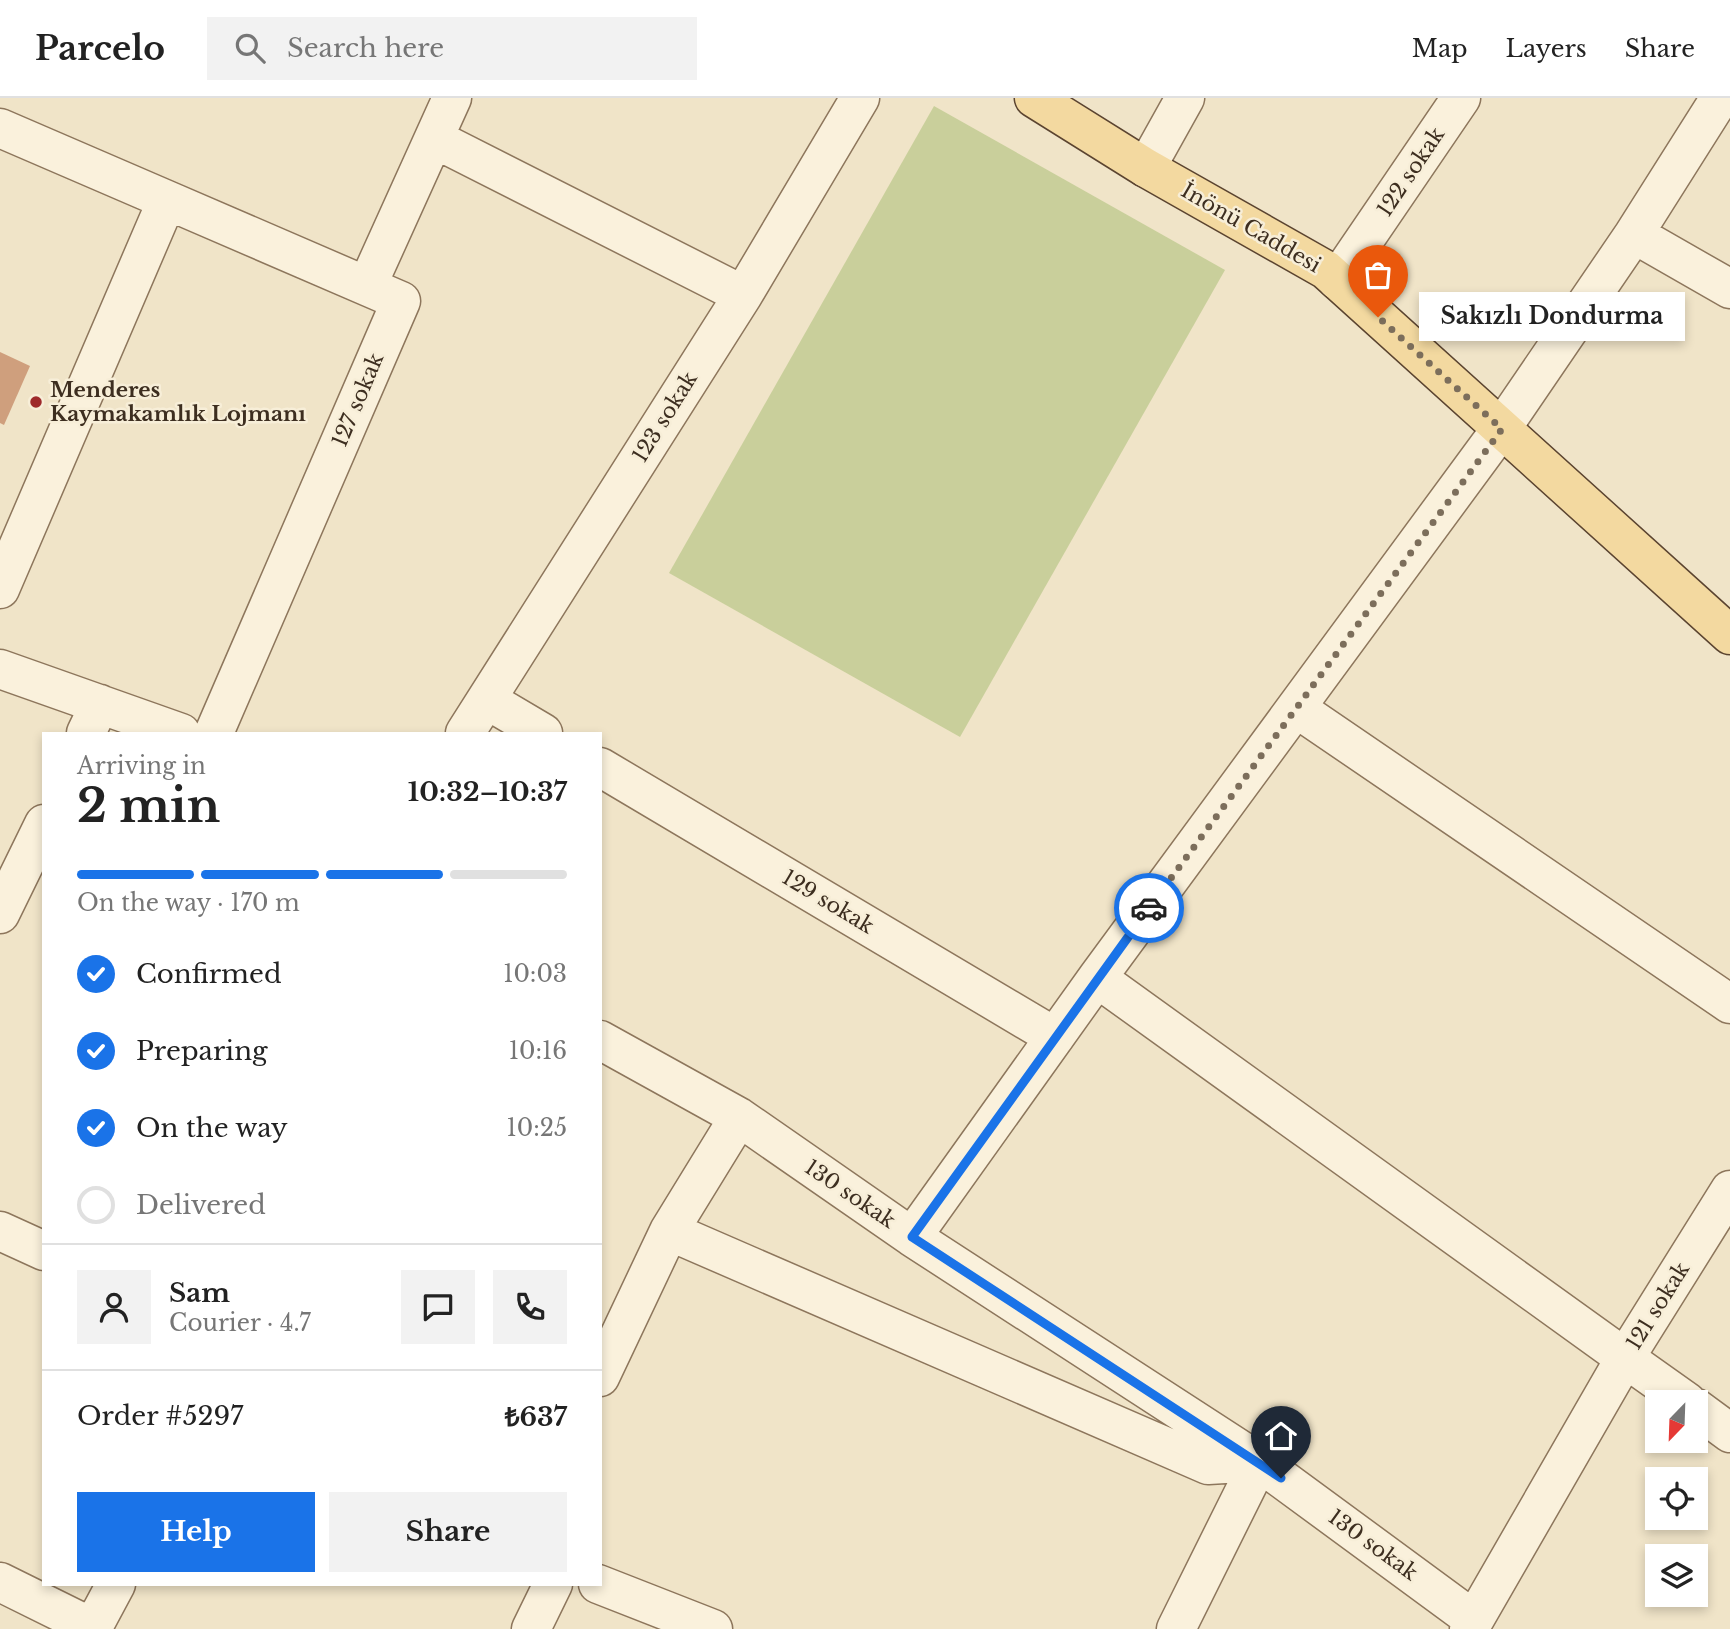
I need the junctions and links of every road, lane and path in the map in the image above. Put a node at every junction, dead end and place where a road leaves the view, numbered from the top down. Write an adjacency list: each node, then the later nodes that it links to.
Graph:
1 (452, 98): 8 (street)
2 (860, 98): 15 (street, 123 sokak)
3 (1034, 98): 9 (main road, İnönü Caddesi)
4 (1185, 98): 9 (street)
5 (1461, 98): 12 (street, 122 sokak)
6 (1720, 98): 11 (street)
7 (0, 128): 10 (street, 127 sokak)
8 (435, 139): 13 (street); 15 (street)
9 (1146, 168): 12 (main road, İnönü Caddesi)
10 (167, 200): 13 (street, 127 sokak); 17 (street)
11 (1634, 234): 14 (street); 16 (street)
12 (1337, 280): 16 (main road, İnönü Caddesi)
13 (367, 286): 24 (street, 127 sokak)
14 (1730, 289)
15 (743, 295): 20 (street, 123 sokak)
16 (1502, 429): 18 (main road, İnönü Caddesi); 21 (street)
17 (0, 589)
18 (1730, 635)
19 (0, 669): 22 (street)
20 (487, 700): 25 (street, 123 sokak); 26 (street)
21 (1296, 708): 30 (street); 31 (street)
22 (93, 719): 23 (street)
23 (175, 732)
24 (214, 732)
25 (466, 732)
26 (540, 732)
27 (602, 768): 32 (street, 129 sokak)
28 (40, 842): 29 (street)
29 (0, 914)
30 (1097, 978): 32 (street); 40 (street)
31 (1730, 1004)
32 (1055, 1037): 38 (street)
33 (602, 1041): 34 (street, 130 sokak)
34 (738, 1117): 37 (street); 38 (street, 130 sokak)
35 (1730, 1190): 40 (street, 121 sokak)
36 (0, 1231): 39 (street)
37 (669, 1231): 41 (street); 45 (street)
38 (912, 1237): 45 (street, 130 sokak)
39 (42, 1250)
40 (1625, 1358): 42 (street, 121 sokak); 50 (street)
41 (602, 1373)
42 (1670, 1390)
43 (1708, 1417): 44 (street)
44 (1730, 1433)
45 (1259, 1462): 50 (street, 130 sokak); 54 (street)
46 (115, 1586): 52 (street)
47 (552, 1586): 53 (street)
48 (602, 1586): 51 (street)
49 (9, 1593): 52 (street)
50 (1472, 1624)
51 (703, 1627)
52 (93, 1629)
53 (531, 1629)
54 (1176, 1629)

